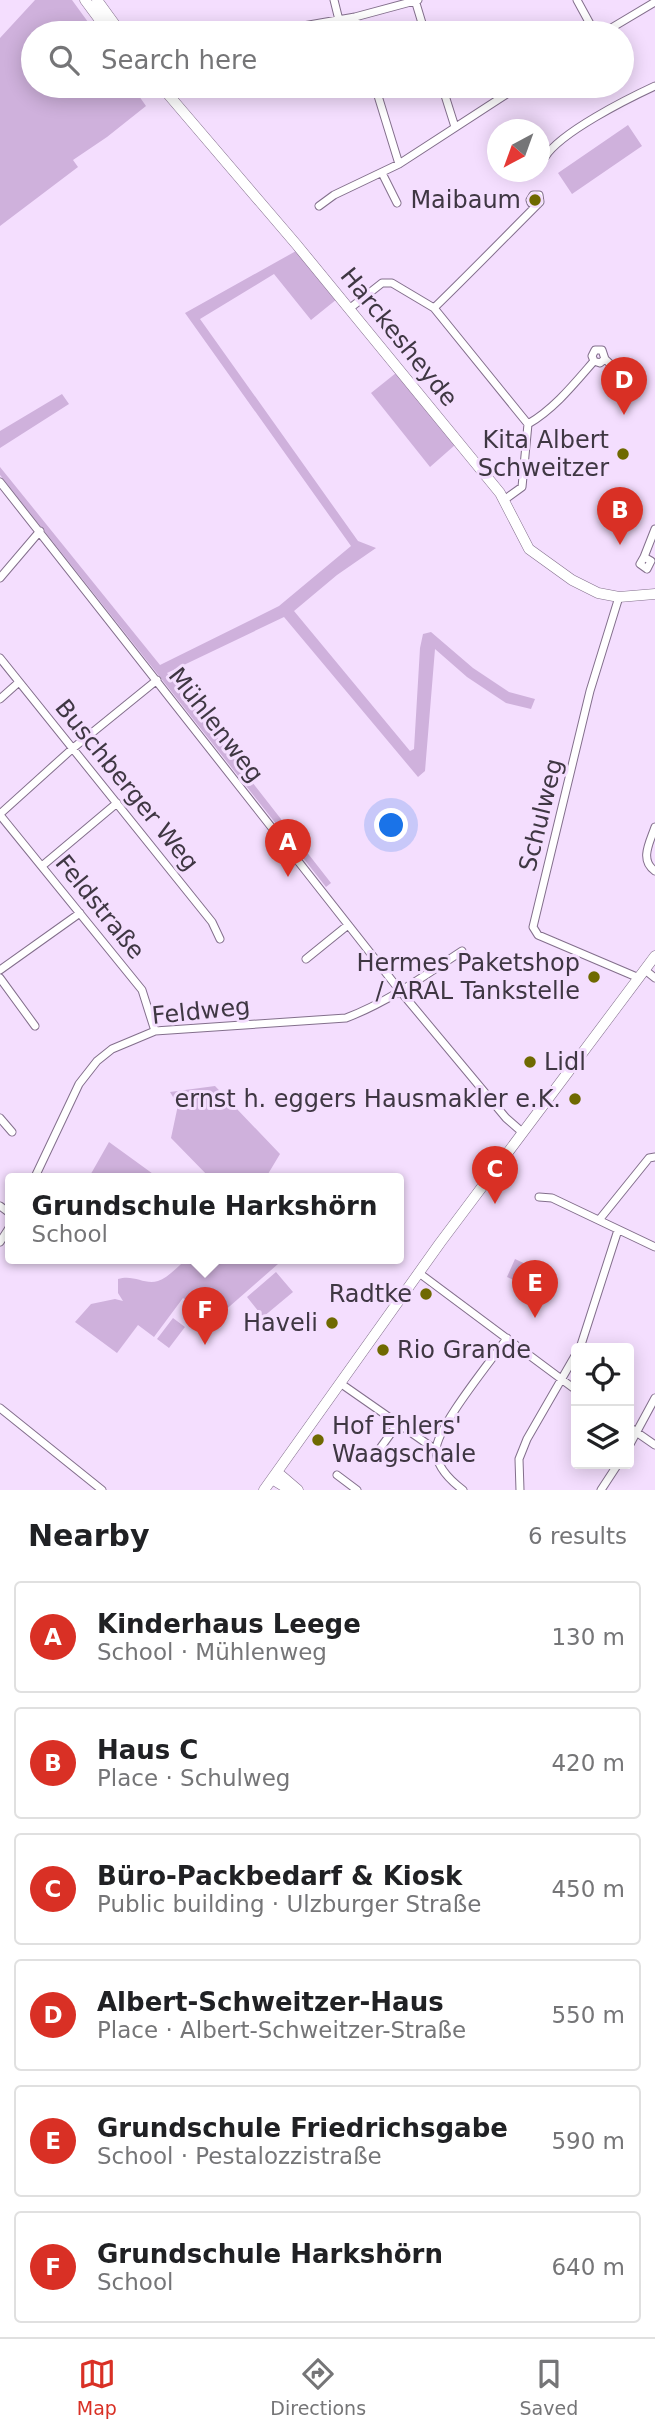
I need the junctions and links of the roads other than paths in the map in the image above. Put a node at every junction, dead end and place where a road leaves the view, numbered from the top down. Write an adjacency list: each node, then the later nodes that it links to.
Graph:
1 (85, 0): 9 (main road)
2 (97, 0): 10 (main road)
3 (334, 0): 8 (street)
4 (416, 0): 7 (street); 13 (street)
5 (577, 0): 14 (street)
6 (655, 2): 15 (street)
7 (355, 17): 8 (street); 12 (street)
8 (339, 20): 11 (street)
9 (101, 21)
10 (112, 21)
11 (333, 21)
12 (356, 21)
13 (422, 21)
14 (588, 21)
15 (623, 21)
16 (655, 86): 17 (street)
17 (634, 97)
18 (171, 98): 31 (main road, Harckesheyde)
19 (379, 98): 25 (street)
20 (446, 98): 23 (street)
21 (500, 98): 23 (street)
22 (633, 98): 24 (street)
23 (455, 127): 25 (street)
24 (550, 150)
25 (399, 163): 26 (street)
26 (382, 173): 27 (street); 29 (street)
27 (397, 203)
28 (538, 204): 30 (street)
29 (319, 206)
30 (434, 308): 31 (street); 33 (street)
31 (349, 309): 35 (main road, Harckesheyde)
32 (623, 376): 33 (street)
33 (528, 424): 35 (street)
34 (0, 482): 37 (street, Mühlenweg)
35 (505, 500): 41 (main road, Harckesheyde)
36 (655, 529): 38 (street)
37 (40, 531): 39 (street); 43 (street, Mühlenweg)
38 (644, 557)
39 (0, 578)
40 (655, 594): 41 (main road, Harckesheyde)
41 (619, 597): 59 (street, Schulweg)
42 (0, 658): 44 (street, Buschberger Weg)
43 (156, 680): 46 (street); 53 (street, Mühlenweg)
44 (19, 682): 45 (street); 46 (street, Buschberger Weg)
45 (0, 699)
46 (72, 749): 47 (street, Buschberger Weg); 48 (street)
47 (117, 803): 50 (street); 54 (street, Buschberger Weg)
48 (0, 814): 50 (street, Feldstraße)
49 (655, 827): 51 (street)
50 (42, 866): 52 (street, Feldstraße)
51 (655, 871)
52 (80, 913): 58 (street); 64 (street, Feldstraße)
53 (348, 925): 57 (street); 62 (street, Mühlenweg)
54 (220, 939)
55 (462, 951): 62 (street)
56 (655, 956): 59 (main road)
57 (306, 959)
58 (0, 970)
59 (642, 974): 61 (street, Schulweg); 67 (main road)
60 (0, 978): 63 (street)
61 (655, 978)
62 (401, 992): 64 (street, Feldweg); 67 (street, Mühlenweg)
63 (35, 1026)
64 (155, 1031): 69 (street, Feldweg)
65 (0, 1118): 66 (street)
66 (12, 1132)
67 (522, 1132): 74 (main road)
68 (655, 1157): 71 (street)
69 (37, 1173)
70 (539, 1197): 71 (street)
71 (599, 1220): 72 (street)
72 (618, 1230): 73 (street); 76 (street)
73 (655, 1247)
74 (419, 1273): 75 (street); 79 (main road)
75 (508, 1338): 78 (street); 88 (street)
76 (582, 1343)
77 (571, 1362): 78 (street)
78 (561, 1379): 80 (street); 99 (street)
79 (340, 1383): 83 (street); 92 (main road)
80 (571, 1386)
81 (655, 1398): 85 (street)
82 (0, 1408): 93 (street)
83 (397, 1425): 88 (street); 89 (street)
84 (634, 1430): 85 (street)
85 (638, 1433): 86 (street); 87 (street)
86 (634, 1439)
87 (655, 1445)
88 (436, 1450): 98 (street)
89 (373, 1458)
90 (615, 1469): 100 (street)
91 (337, 1475): 97 (street)
92 (274, 1476): 94 (main road); 95 (main road); 96 (main road)
93 (102, 1490)
94 (264, 1490)
95 (290, 1490)
96 (298, 1490)
97 (357, 1490)
98 (463, 1490)
99 (520, 1490)
100 (601, 1490)

